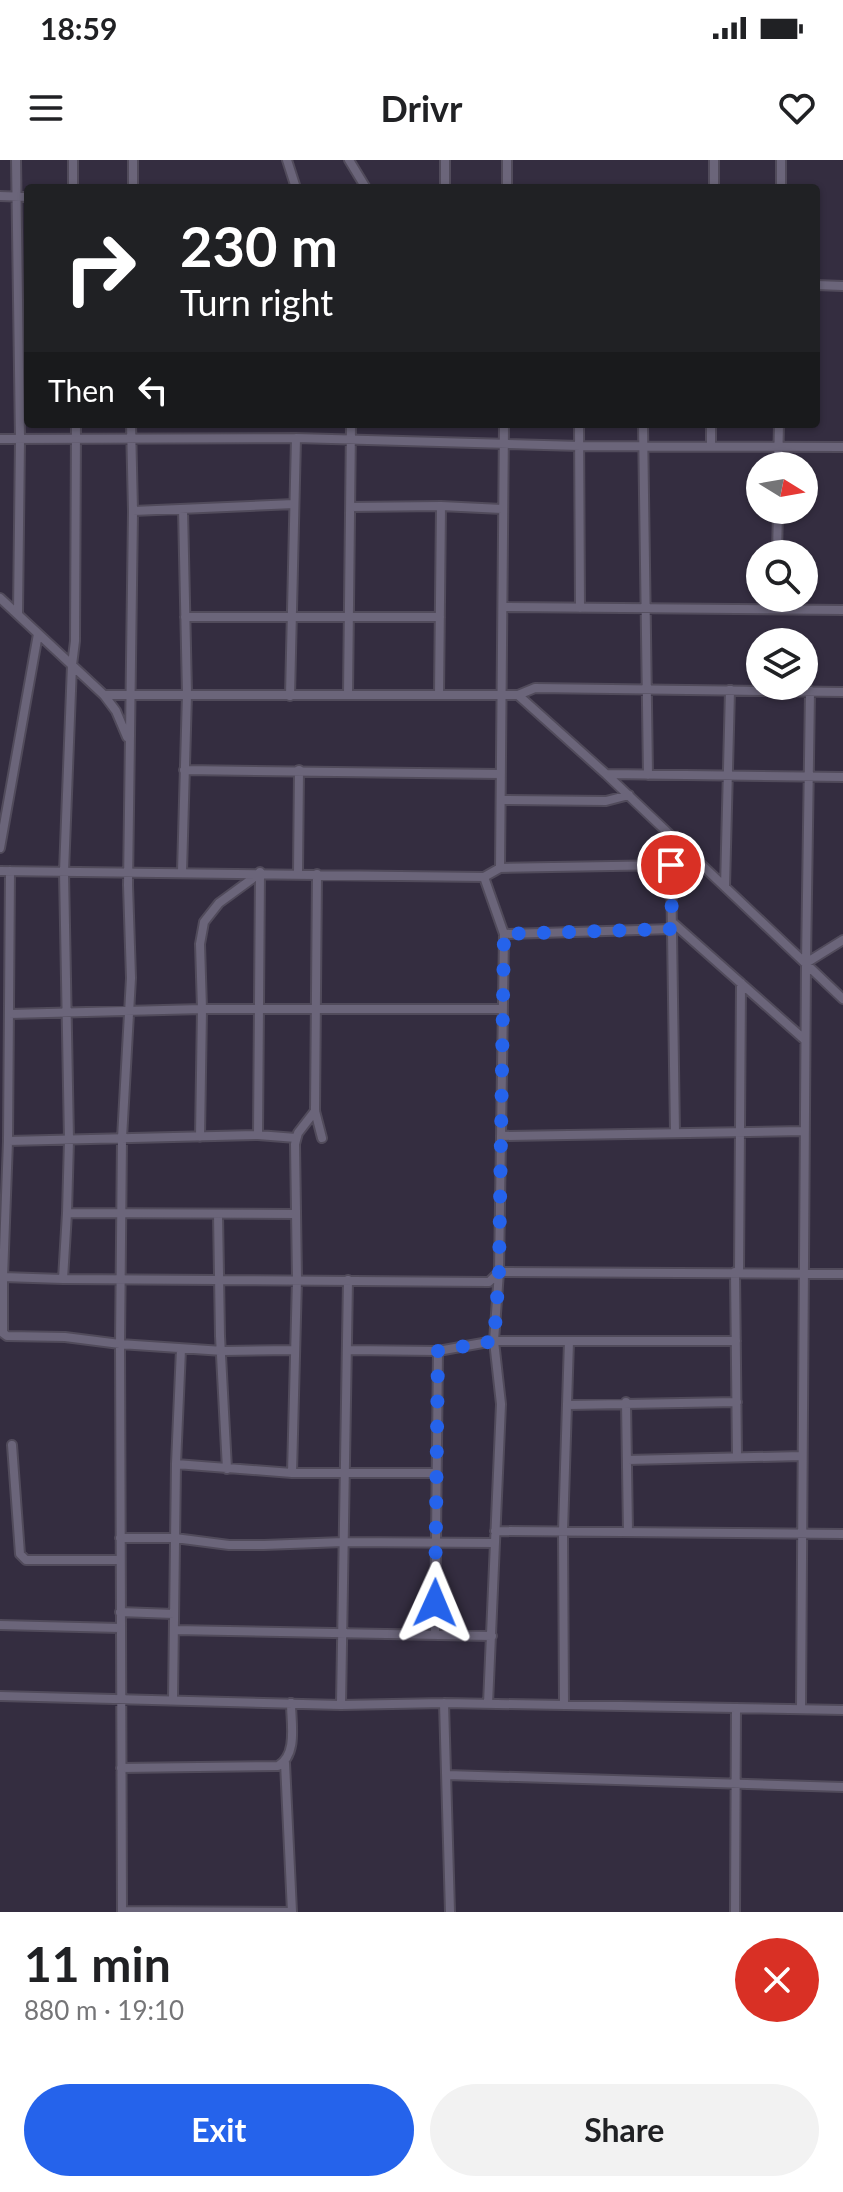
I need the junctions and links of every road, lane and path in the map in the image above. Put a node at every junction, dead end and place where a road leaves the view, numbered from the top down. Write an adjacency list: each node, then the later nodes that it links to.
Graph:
1 (16, 160): 19 (street)
2 (73, 160): 10 (street)
3 (133, 160): 11 (street)
4 (287, 160): 12 (street)
5 (349, 160): 13 (street)
6 (445, 160): 14 (street)
7 (507, 160): 15 (street)
8 (714, 160): 16 (street)
9 (781, 160): 17 (street)
10 (73, 184)
11 (133, 184)
12 (295, 184)
13 (364, 184)
14 (445, 184)
15 (507, 184)
16 (714, 184)
17 (781, 184)
18 (0, 196): 19 (street)
19 (16, 196): 20 (street); 35 (street)
20 (24, 197)
21 (820, 285): 22 (street)
22 (843, 286)
23 (76, 428): 36 (street)
24 (131, 428): 31 (street)
25 (351, 428): 33 (street)
26 (504, 428): 37 (street)
27 (579, 428): 38 (street)
28 (643, 428): 39 (street)
29 (711, 428): 40 (street)
30 (779, 428): 41 (street)
31 (131, 438): 32 (street); 36 (street); 49 (street)
32 (296, 438): 33 (street); 44 (street)
33 (351, 438): 37 (street); 46 (street)
34 (0, 439): 35 (street)
35 (20, 439): 36 (street); 57 (street)
36 (76, 439): 63 (street)
37 (504, 444): 38 (street); 48 (street)
38 (580, 446): 39 (street); 52 (street)
39 (643, 446): 40 (street); 53 (street)
40 (711, 446): 41 (street)
41 (778, 447): 42 (street); 43 (street)
42 (843, 447)
43 (778, 452)
44 (294, 504): 47 (street); 59 (street)
45 (441, 506): 46 (street); 48 (street); 61 (street)
46 (350, 507): 60 (street)
47 (183, 509): 49 (street); 58 (street)
48 (502, 509): 51 (street)
49 (133, 511): 69 (street)
50 (0, 598): 57 (street)
51 (503, 607): 52 (street); 74 (street)
52 (580, 608): 53 (street)
53 (646, 609): 54 (street); 64 (street)
54 (746, 610)
55 (818, 610): 56 (street)
56 (843, 610)
57 (18, 613): 62 (street)
58 (185, 617): 59 (street); 70 (street)
59 (291, 617): 60 (street); 76 (street)
60 (349, 617): 61 (street); 72 (street)
61 (440, 617): 73 (street)
62 (38, 634): 63 (street); 89 (street)
63 (72, 665): 71 (street); 95 (street)
64 (647, 689): 65 (street); 75 (street); 83 (street)
65 (730, 690): 66 (street); 84 (street)
66 (746, 690)
67 (818, 691): 68 (street)
68 (843, 692)
69 (131, 694): 70 (street); 71 (street); 78 (street)
70 (187, 694): 76 (street); 79 (street)
71 (104, 695): 78 (street)
72 (348, 695): 73 (street); 76 (street)
73 (439, 695): 74 (street)
74 (502, 695): 75 (street); 81 (street)
75 (518, 695): 82 (street)
76 (290, 696)
77 (810, 700): 85 (street)
78 (130, 750): 96 (street)
79 (184, 770): 80 (street); 97 (street)
80 (299, 770): 81 (street); 99 (street)
81 (500, 774): 88 (street)
82 (606, 774): 83 (street); 87 (street)
83 (648, 775): 84 (street)
84 (728, 776): 85 (street); 102 (street)
85 (809, 776): 86 (street); 106 (street)
86 (843, 777)
87 (629, 795): 88 (street); 90 (street)
88 (501, 800): 92 (street)
89 (0, 848)
90 (697, 860): 91 (street); 102 (street)
91 (671, 865): 92 (street); 103 (street)
92 (500, 868): 101 (street)
93 (0, 871): 94 (street)
94 (10, 871): 95 (street); 115 (street)
95 (64, 872): 96 (street); 113 (street)
96 (128, 872): 97 (street); 114 (street)
97 (182, 872): 98 (street)
98 (260, 872): 99 (street); 109 (street); 111 (street)
99 (298, 873): 100 (street)
100 (317, 874): 101 (street); 110 (street)
101 (484, 877): 104 (street)
102 (725, 887): 106 (street)
103 (672, 926): 104 (street); 107 (street); 120 (street)
104 (504, 934): 112 (street)
105 (843, 940): 106 (street)
106 (806, 963): 108 (street); 116 (street)
107 (741, 983): 116 (street); 119 (street)
108 (843, 999)
109 (258, 1008): 110 (street); 111 (street); 121 (street)
110 (315, 1008): 112 (street); 117 (street)
111 (202, 1009): 114 (street); 123 (street)
112 (502, 1009): 122 (street)
113 (67, 1011): 114 (street); 115 (street); 127 (street)
114 (128, 1012): 124 (street)
115 (9, 1014): 128 (street)
116 (805, 1040): 118 (street)
117 (315, 1111): 125 (street); 126 (street)
118 (804, 1131): 119 (street); 135 (street)
119 (740, 1132): 120 (street); 134 (street)
120 (675, 1133): 122 (street)
121 (258, 1135): 123 (street); 125 (street)
122 (501, 1136): 133 (street)
123 (200, 1137): 124 (street)
124 (122, 1138): 127 (street); 130 (street)
125 (296, 1138): 132 (street)
126 (322, 1138)
127 (69, 1140): 128 (street); 129 (street)
128 (8, 1141): 137 (street)
129 (67, 1213): 130 (street); 138 (street)
130 (122, 1214): 131 (street); 139 (street)
131 (218, 1214): 132 (street); 141 (street)
132 (296, 1214): 140 (street)
133 (499, 1272): 134 (street); 142 (street); 143 (street)
134 (737, 1272): 135 (street); 145 (street)
135 (804, 1273): 136 (street); 156 (street)
136 (843, 1274)
137 (3, 1277): 138 (street); 146 (street)
138 (63, 1279): 139 (street)
139 (122, 1279): 141 (street); 146 (street)
140 (297, 1279): 141 (street); 142 (street); 148 (street)
141 (218, 1280): 150 (street)
142 (348, 1280): 149 (street)
143 (494, 1341): 144 (street); 151 (street); 164 (street)
144 (569, 1341): 145 (street); 154 (street)
145 (736, 1341): 153 (street)
146 (120, 1344): 147 (street); 169 (street)
147 (181, 1349): 150 (street); 159 (street)
148 (294, 1350): 150 (street); 162 (street)
149 (347, 1350): 151 (street); 161 (street)
150 (223, 1351): 160 (street)
151 (438, 1351): 163 (street)
152 (626, 1402): 153 (street); 154 (street); 158 (street)
153 (737, 1402): 157 (street)
154 (568, 1405): 165 (street)
155 (12, 1445): 174 (street)
156 (802, 1456): 157 (street); 167 (street)
157 (737, 1457): 158 (street)
158 (627, 1460): 166 (street)
159 (176, 1464): 160 (street); 170 (street)
160 (227, 1469): 162 (street)
161 (345, 1472): 162 (street); 163 (street); 172 (street)
162 (292, 1473)
163 (435, 1473): 171 (street)
164 (495, 1531): 165 (street); 173 (street)
165 (563, 1531): 166 (street); 190 (street)
166 (628, 1532): 167 (street)
167 (802, 1534): 168 (street); 192 (street)
168 (843, 1534)
169 (120, 1538): 170 (street); 174 (street)
170 (175, 1538): 172 (street); 176 (street)
171 (436, 1541): 172 (street); 173 (street); 181 (street)
172 (343, 1542): 180 (street)
173 (494, 1543): 182 (street)
174 (120, 1560): 175 (street)
175 (120, 1612): 176 (street); 178 (street)
176 (174, 1614): 179 (street)
177 (0, 1625): 178 (street)
178 (120, 1628): 184 (street)
179 (174, 1630): 180 (street); 185 (street)
180 (343, 1633): 181 (street); 189 (street)
181 (435, 1635): 182 (street)
182 (492, 1636): 188 (street)
183 (0, 1696): 184 (street)
184 (121, 1698): 185 (street); 195 (street)
185 (173, 1699): 186 (street)
186 (291, 1703): 189 (street); 194 (street)
187 (444, 1703): 188 (street); 189 (street); 196 (street)
188 (488, 1704): 190 (street)
189 (341, 1705)
190 (564, 1705): 191 (street)
191 (736, 1708): 192 (street); 197 (street)
192 (801, 1709): 193 (street)
193 (843, 1710)
194 (285, 1763): 195 (street); 200 (street)
195 (121, 1768): 199 (street)
196 (447, 1775): 197 (street); 201 (street)
197 (736, 1784): 198 (street); 202 (street)
198 (843, 1787)
199 (122, 1912): 200 (street)
200 (292, 1912)
201 (450, 1912)
202 (735, 1912)

